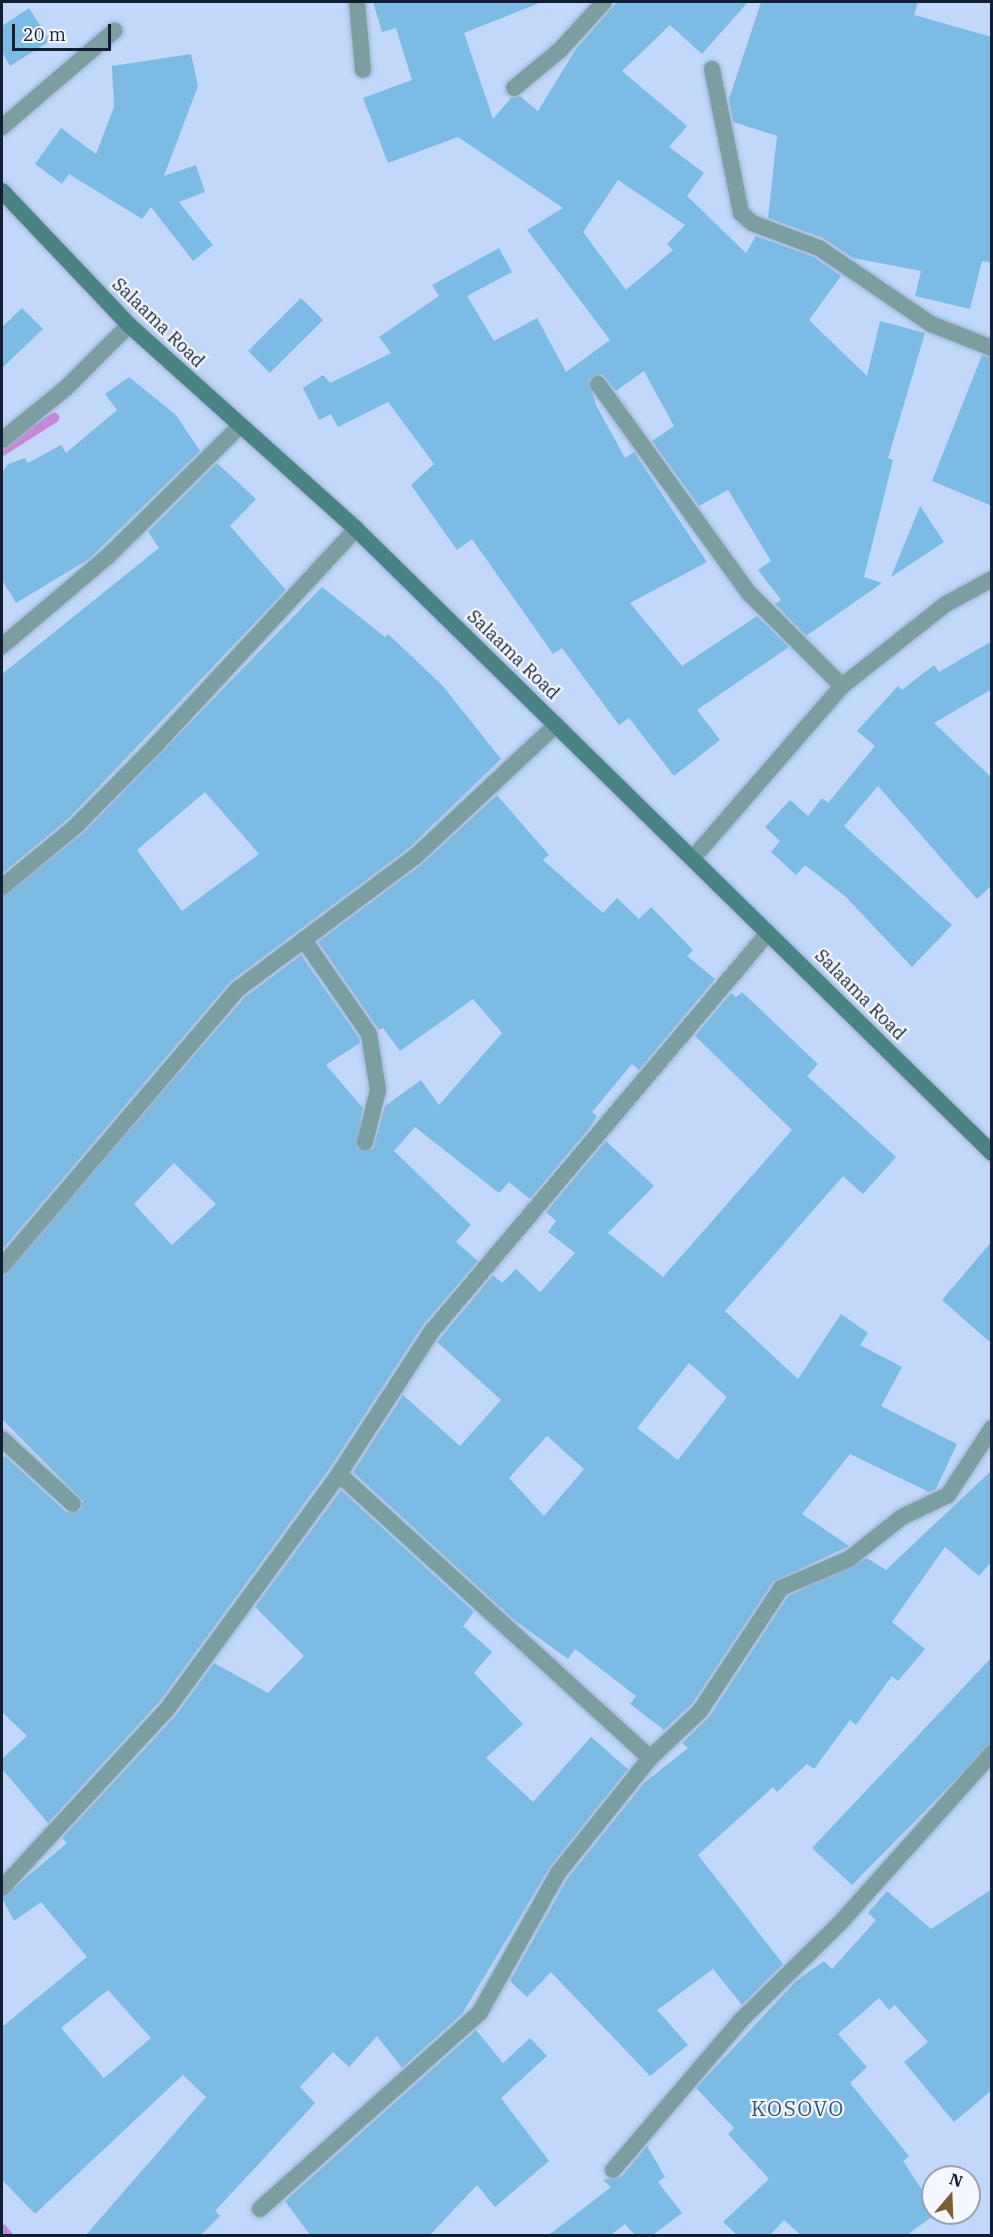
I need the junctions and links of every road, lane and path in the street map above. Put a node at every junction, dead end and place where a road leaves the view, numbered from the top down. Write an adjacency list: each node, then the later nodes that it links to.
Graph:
1 (357, 2): 5 (street)
2 (604, 2): 6 (street)
3 (114, 31): 7 (street)
4 (712, 69): 10 (street)
5 (363, 70)
6 (514, 88)
7 (2, 127)
8 (2, 191): 9 (main road, Salaama Road)
9 (129, 325): 12 (main road, Salaama Road); 13 (street)
10 (992, 348)
11 (598, 384): 17 (street)
12 (240, 426): 14 (main road, Salaama Road); 16 (street)
13 (2, 440)
14 (356, 529): 18 (main road, Salaama Road); 20 (street)
15 (992, 579): 17 (street)
16 (2, 646)
17 (842, 686): 19 (street)
18 (556, 725): 19 (main road, Salaama Road); 22 (street)
19 (693, 858): 21 (main road, Salaama Road)
20 (2, 887)
21 (768, 933): 24 (main road, Salaama Road); 28 (street)
22 (304, 940): 23 (street); 25 (street)
23 (365, 1142)
24 (992, 1153)
25 (2, 1266)
26 (992, 1428): 31 (street)
27 (2, 1439): 29 (street)
28 (339, 1474): 31 (street); 32 (street)
29 (73, 1504)
30 (992, 1753): 33 (street)
31 (650, 1758): 34 (street)
32 (2, 1888)
33 (613, 2170)
34 (260, 2209)

